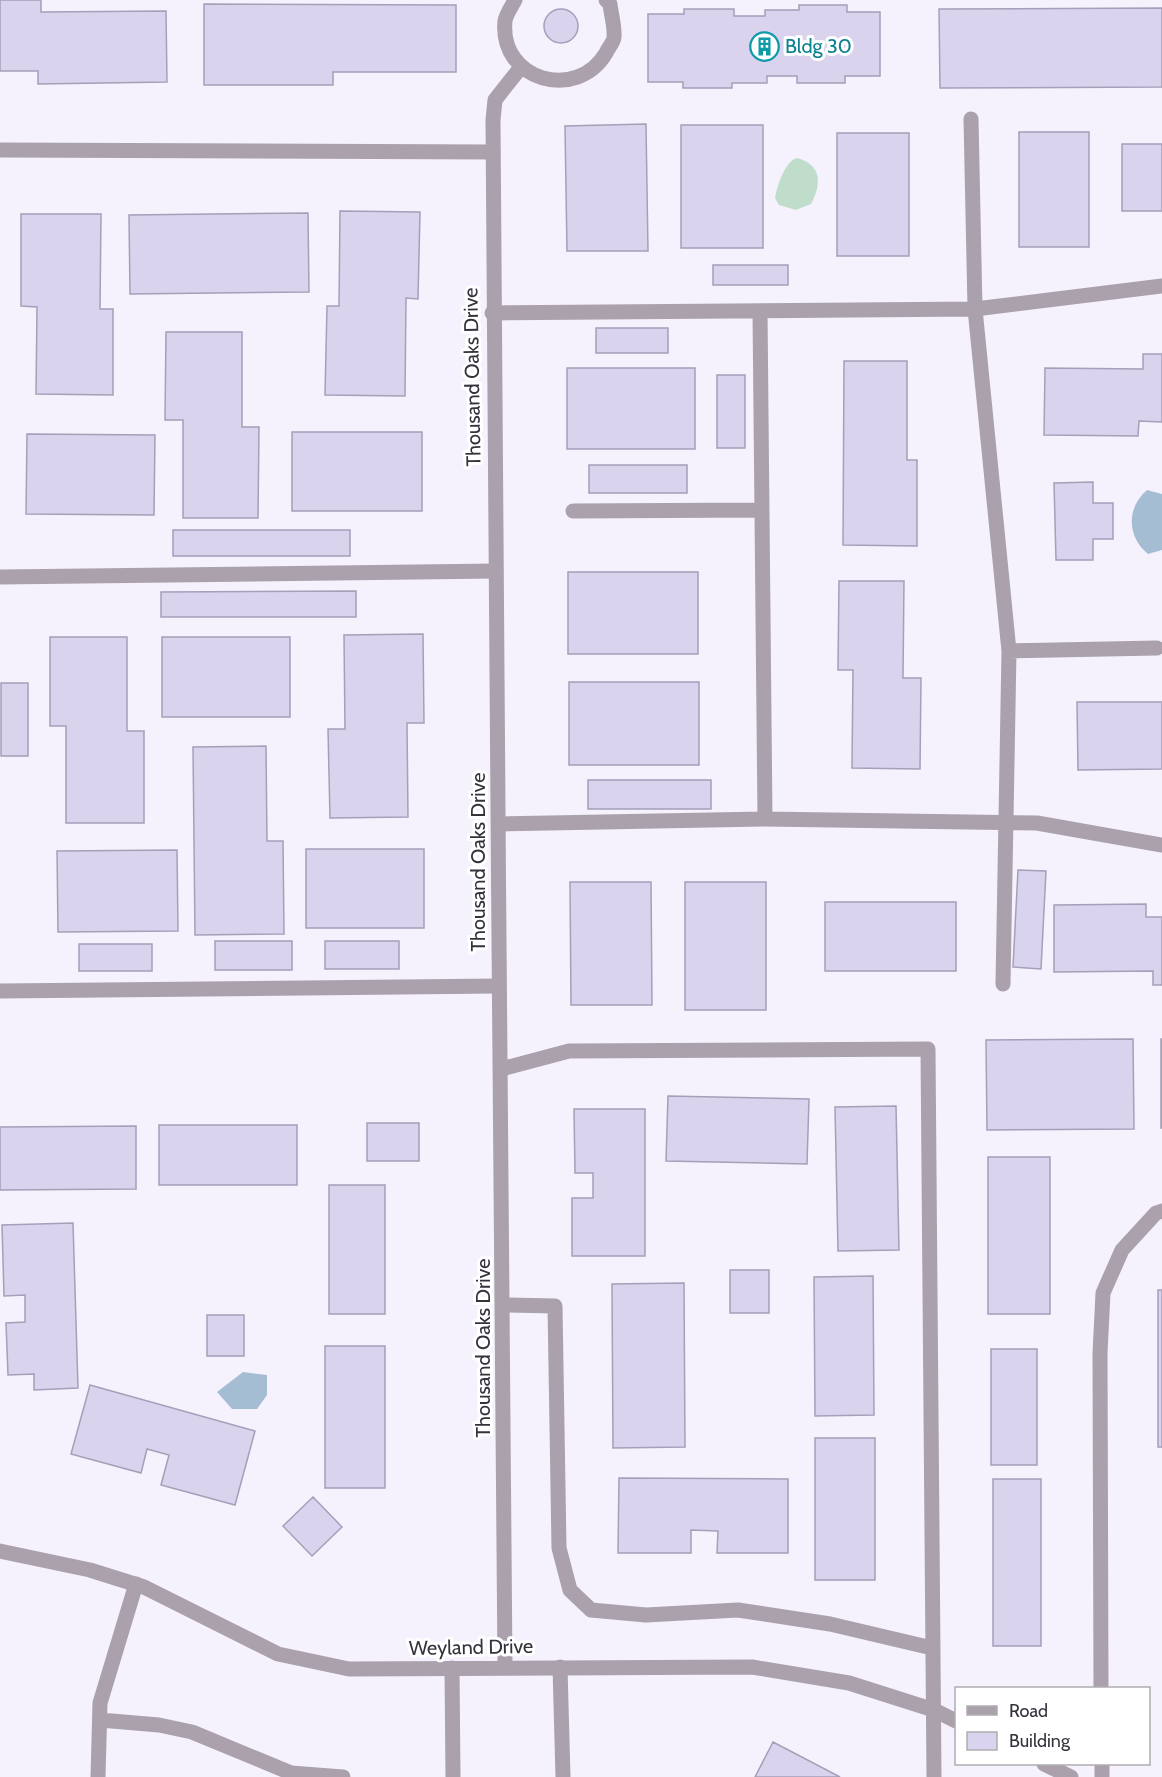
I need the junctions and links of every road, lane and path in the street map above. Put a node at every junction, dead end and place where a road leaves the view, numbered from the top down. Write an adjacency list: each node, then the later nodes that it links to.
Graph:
1 (515, 0): 3 (street)
2 (606, 0): 3 (street)
3 (521, 67): 6 (street, Thousand Oaks Drive)
4 (971, 119): 8 (street)
5 (0, 150): 6 (street)
6 (494, 152): 10 (street, Thousand Oaks Drive)
7 (1162, 286): 8 (street)
8 (975, 309): 9 (street); 16 (street)
9 (760, 311): 10 (street); 11 (street)
10 (492, 313): 13 (street, Thousand Oaks Drive)
11 (762, 510): 12 (street); 17 (street)
12 (573, 511)
13 (496, 571): 14 (street); 18 (street, Thousand Oaks Drive)
14 (0, 577)
15 (1156, 648): 16 (street)
16 (1009, 651): 19 (street)
17 (765, 819): 18 (street); 19 (street)
18 (500, 824): 23 (street, Thousand Oaks Drive)
19 (1004, 824): 20 (street); 22 (street)
20 (1162, 845)
21 (0, 976): 24 (street)
22 (1003, 984)
23 (498, 986): 24 (street); 25 (street, Thousand Oaks Drive)
24 (0, 991)
25 (501, 1069): 27 (street, Thousand Oaks Drive); 30 (street)
26 (1162, 1211): 34 (street)
27 (504, 1305): 30 (street); 31 (street, Thousand Oaks Drive)
28 (0, 1551): 29 (street, Weyland Drive)
29 (136, 1584): 33 (street, Weyland Drive); 36 (street)
30 (932, 1648): 35 (street)
31 (505, 1667): 32 (street, Weyland Drive); 33 (street, Weyland Drive)
32 (560, 1667): 35 (street, Weyland Drive); 42 (street)
33 (452, 1668): 41 (street)
34 (1101, 1687)
35 (934, 1710): 37 (street, Weyland Drive); 43 (street)
36 (99, 1720): 39 (street); 40 (street)
37 (955, 1720)
38 (1050, 1770): 44 (street)
39 (98, 1777)
40 (343, 1777)
41 (453, 1777)
42 (563, 1777)
43 (934, 1777)
44 (1071, 1777)

